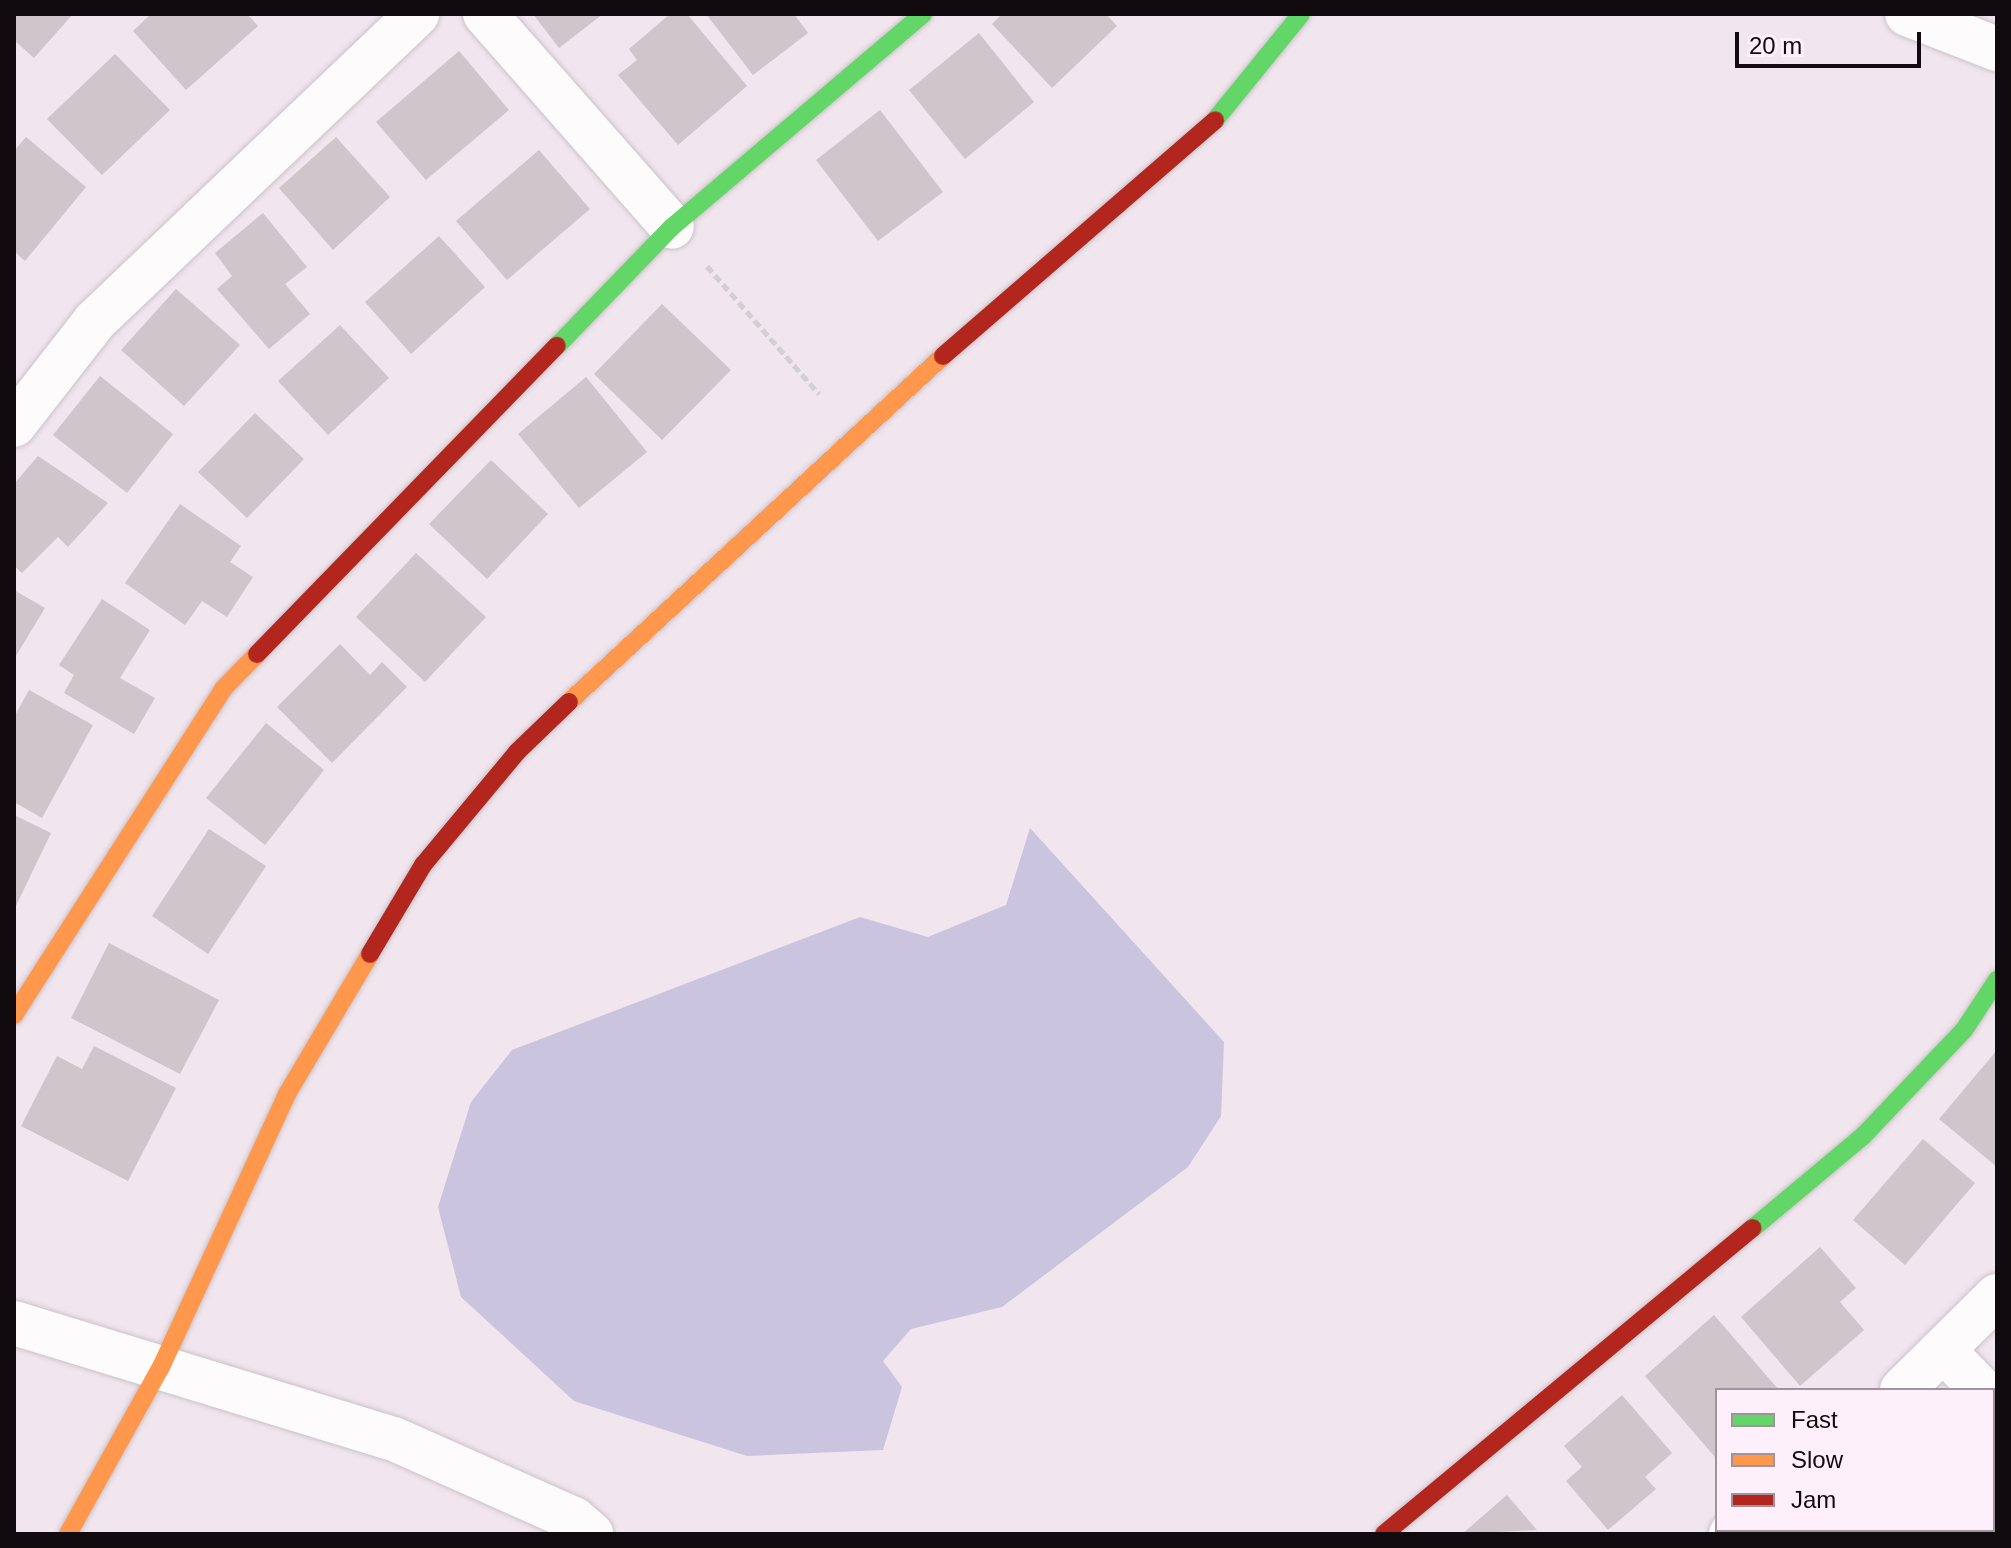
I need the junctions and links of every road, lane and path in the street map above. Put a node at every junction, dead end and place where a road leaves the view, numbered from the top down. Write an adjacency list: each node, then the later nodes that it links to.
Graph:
1 (417, 14): 8 (street)
2 (485, 14): 7 (street)
3 (923, 14): 7 (street)
4 (1301, 14): 9 (street)
5 (1907, 14): 6 (street)
6 (1997, 49)
7 (672, 227): 9 (path); 11 (street)
8 (14, 425)
9 (853, 434): 15 (street)
10 (1997, 980): 20 (street)
11 (14, 1015)
12 (1997, 1296): 14 (street)
13 (14, 1323): 15 (street)
14 (1946, 1353): 16 (street); 17 (street)
15 (161, 1367): 18 (street); 19 (street)
16 (1904, 1388)
17 (1980, 1388)
18 (68, 1534)
19 (591, 1534)
20 (1384, 1534)

